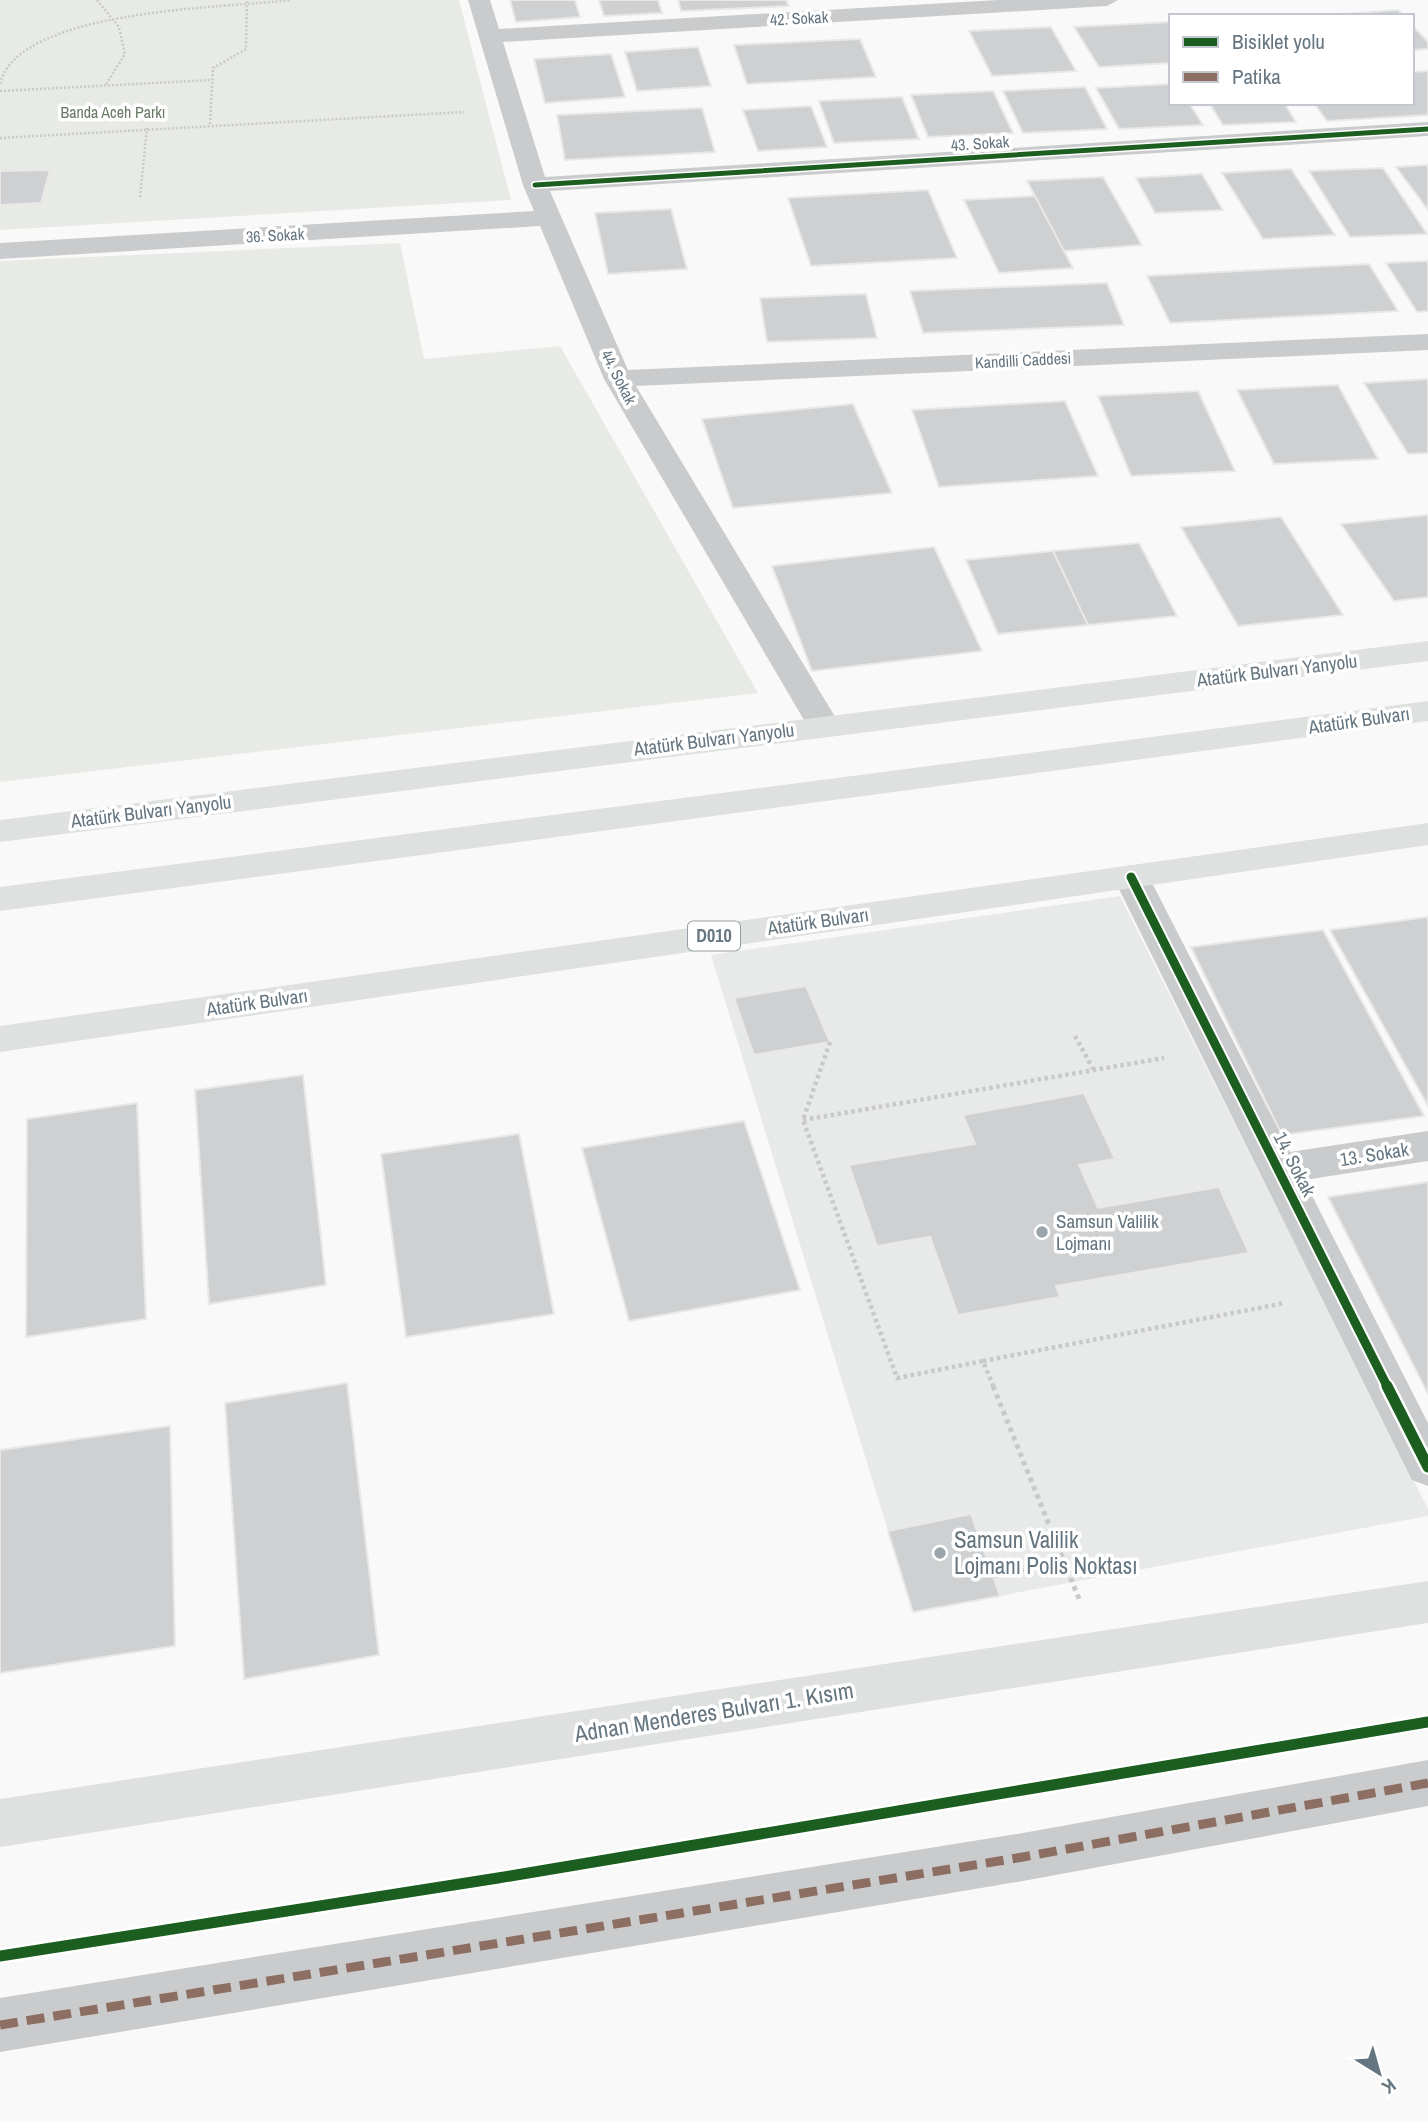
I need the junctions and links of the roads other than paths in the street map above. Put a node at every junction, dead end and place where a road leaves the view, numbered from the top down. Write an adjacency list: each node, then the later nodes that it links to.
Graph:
1 (479, 0): 3 (street, 44. Sokak)
2 (1107, 0): 3 (street, 42. Sokak)
3 (491, 36): 5 (street, 44. Sokak)
4 (1428, 129): 5 (street, 43. Sokak)
5 (535, 186): 6 (street, 44. Sokak)
6 (549, 218): 7 (street, 36. Sokak); 9 (street, 44. Sokak)
7 (0, 251)
8 (1428, 342): 9 (street, Kandilli Caddesi)
9 (618, 379): 12 (street, 44. Sokak)
10 (1428, 652): 12 (main road, Atatürk Bulvarı Yanyolu)
11 (1428, 710): 16 (main road, Atatürk Bulvarı)
12 (823, 725): 13 (main road, Atatürk Bulvarı Yanyolu)
13 (0, 831)
14 (1428, 834): 15 (main road, Atatürk Bulvarı / D010)
15 (1131, 877): 17 (main road, Atatürk Bulvarı / D010); 19 (street, 14. Sokak)
16 (0, 899)
17 (0, 1040)
18 (1428, 1146): 19 (street, 13. Sokak)
19 (1278, 1169): 20 (street, 14. Sokak)
20 (1428, 1467)
21 (1428, 1602): 23 (main road, Adnan Menderes Bulvarı 1. Kısım)
22 (1428, 1783): 24 (street)
23 (0, 1823)
24 (0, 2025)

